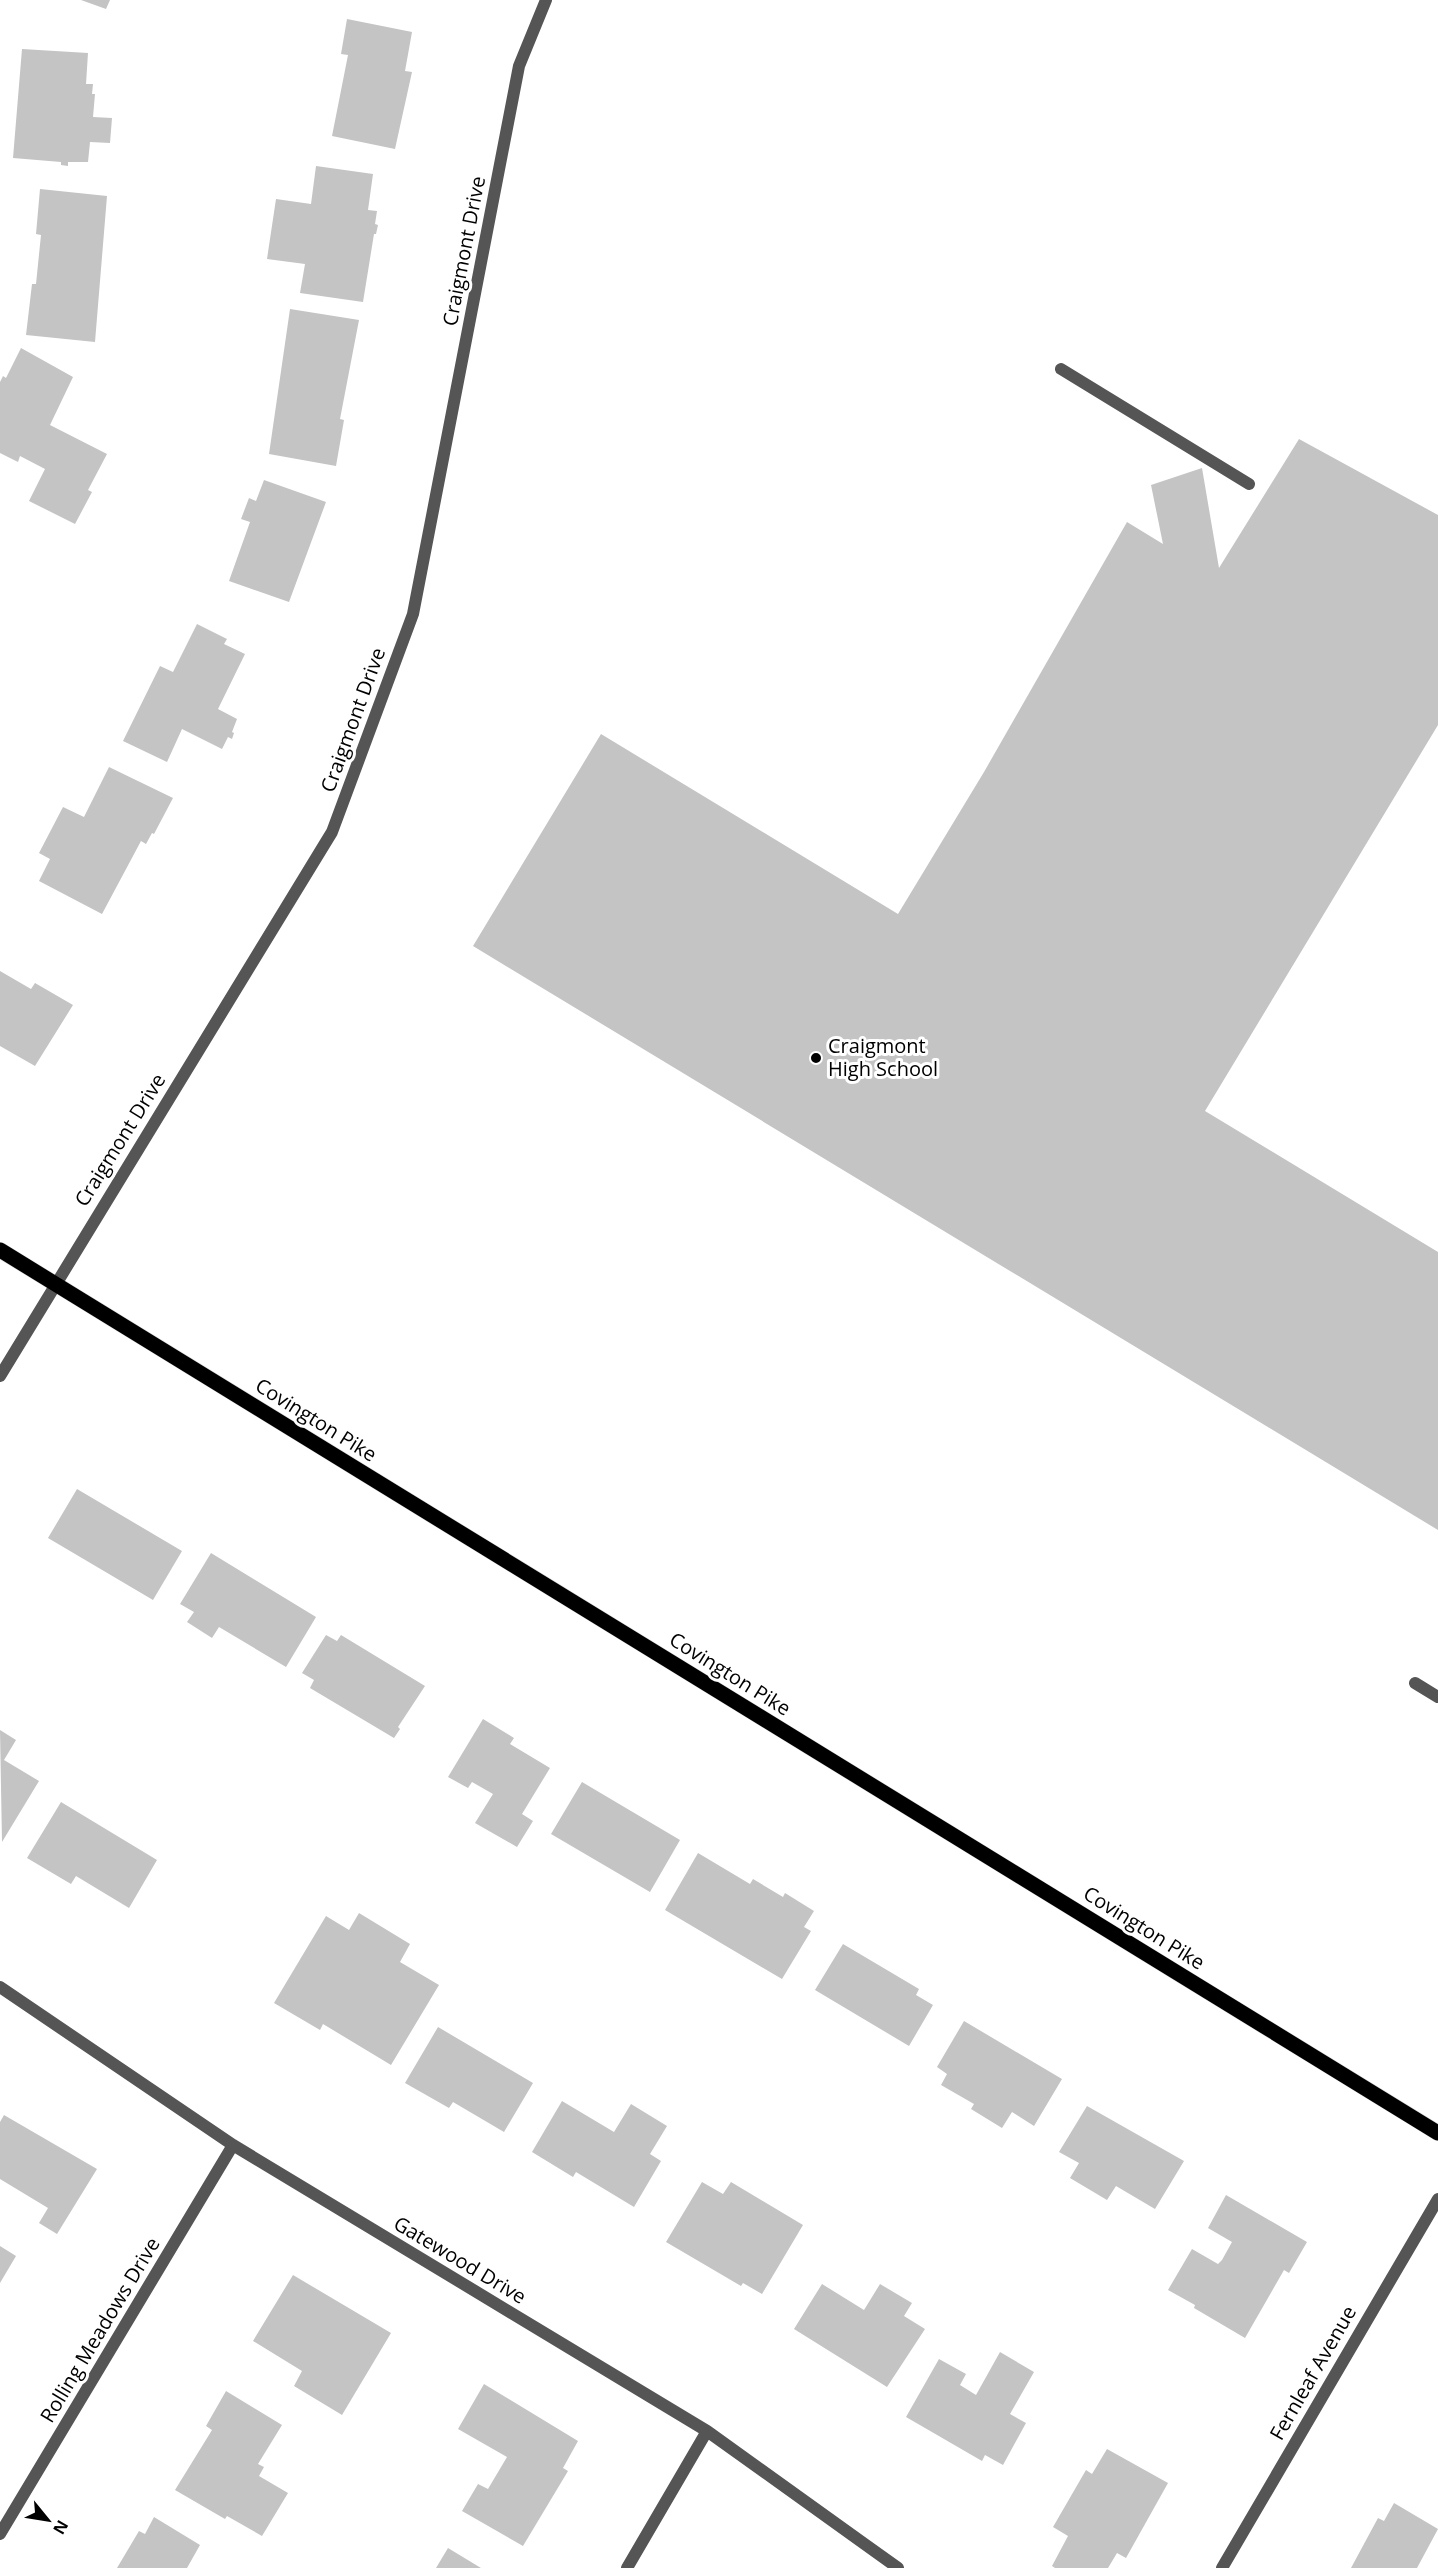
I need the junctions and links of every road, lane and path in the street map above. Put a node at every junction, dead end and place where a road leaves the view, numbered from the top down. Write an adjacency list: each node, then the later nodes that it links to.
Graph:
1 (546, 0): 5 (street, Craigmont Drive)
2 (1061, 369): 3 (street)
3 (1249, 484)
4 (0, 1250): 5 (main road, Covington Pike)
5 (55, 1284): 6 (street, Craigmont Drive); 10 (main road, Covington Pike)
6 (0, 1376)
7 (1415, 1683): 8 (street)
8 (1438, 1697)
9 (0, 1987): 11 (street, Gatewood Drive)
10 (1438, 2133)
11 (232, 2145): 13 (street, Gatewood Drive); 14 (street, Rolling Meadows Drive)
12 (1438, 2199): 17 (street, Fernleaf Avenue)
13 (707, 2431): 15 (street); 16 (street, Gatewood Drive)
14 (0, 2534)
15 (627, 2568)
16 (898, 2568)
17 (1222, 2568)

